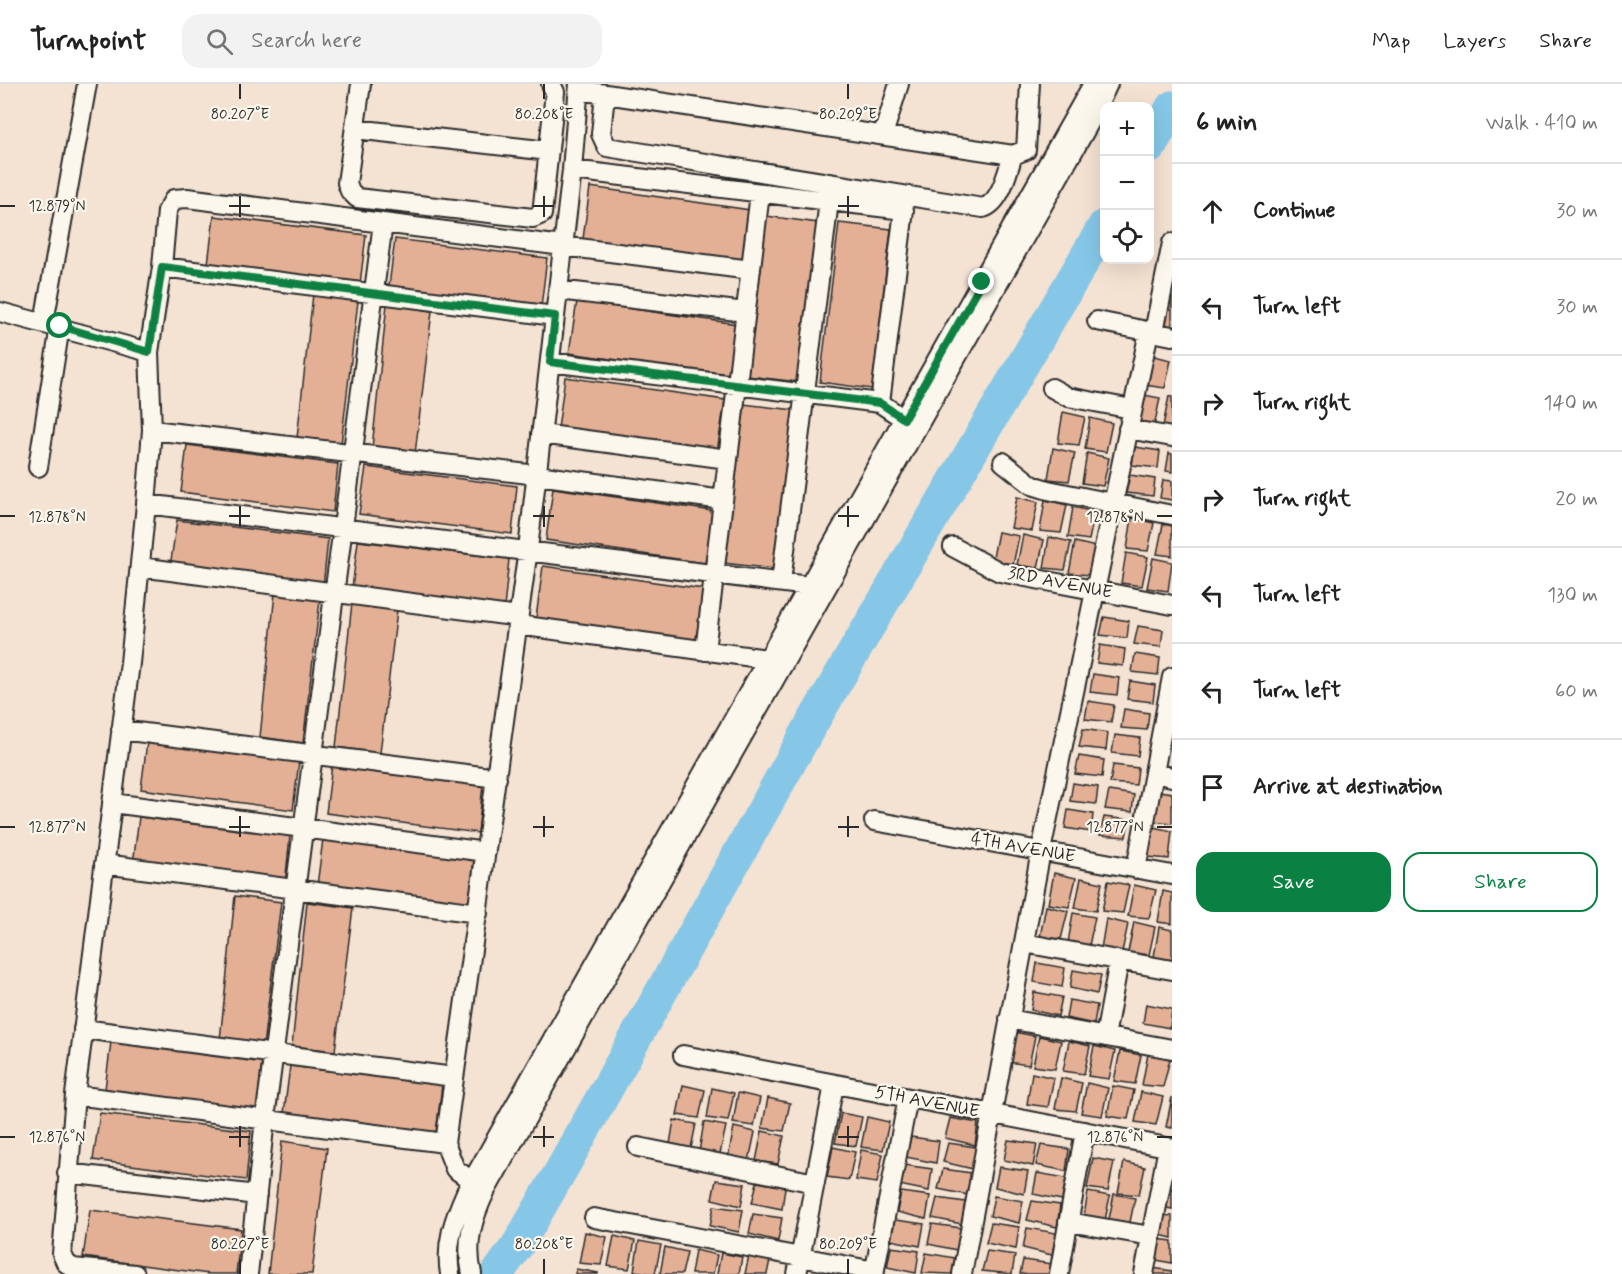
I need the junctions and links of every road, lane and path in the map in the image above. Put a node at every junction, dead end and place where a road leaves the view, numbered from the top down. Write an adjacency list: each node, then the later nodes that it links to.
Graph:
1 (87, 84): 28 (street)
2 (361, 84): 10 (street)
3 (551, 84): 12 (street)
4 (899, 84): 11 (street)
5 (1030, 84): 13 (street)
6 (1093, 84): 38 (street)
7 (1108, 84): 101 (street)
8 (579, 87): 9 (street); 14 (street)
9 (605, 94): 11 (street); 13 (street)
10 (355, 129): 12 (street); 12 (street)
11 (884, 135): 13 (street)
12 (549, 151)
13 (1013, 155)
14 (572, 170): 15 (street); 19 (street)
15 (760, 193): 16 (street); 21 (street)
16 (829, 201): 35 (street); 36 (street)
17 (383, 223): 19 (street); 20 (street); 23 (street)
18 (1172, 243): 29 (street)
19 (564, 246): 21 (street); 22 (street)
20 (162, 267): 23 (street); 31 (street)
21 (751, 270): 25 (street)
22 (558, 290): 25 (street); 26 (street)
23 (374, 292): 26 (street); 43 (street)
24 (0, 312): 28 (street)
25 (746, 312): 33 (street)
26 (555, 316): 32 (street)
27 (1097, 321): 29 (street)
28 (52, 324): 31 (street); 46 (street)
29 (1151, 332): 30 (street); 37 (street)
30 (1172, 336)
31 (149, 352): 40 (street)
32 (550, 362): 33 (street); 41 (street)
33 (737, 385): 35 (street); 44 (street)
34 (1052, 388): 37 (street)
35 (806, 394): 36 (street); 57 (street)
36 (880, 403): 38 (street)
37 (1132, 409): 39 (street)
38 (904, 419): 58 (street)
39 (1128, 429): 42 (street); 50 (street)
40 (152, 430): 43 (street); 49 (street)
41 (542, 435): 44 (street); 47 (street)
42 (1172, 437)
43 (352, 454): 47 (street); 52 (street)
44 (728, 459): 48 (street)
45 (1003, 462): 50 (street)
46 (38, 467)
47 (537, 474): 48 (street); 54 (street)
48 (723, 500): 56 (street)
49 (146, 504): 52 (street); 55 (street)
50 (1112, 504): 51 (street); 59 (street)
51 (1172, 514)
52 (343, 526): 54 (street); 60 (street)
53 (952, 547): 59 (street, 3RD AVENUE)
54 (528, 549): 56 (street); 62 (street)
55 (140, 567): 60 (street); 66 (street)
56 (714, 574): 57 (street); 63 (street)
57 (781, 582): 58 (street)
58 (809, 586): 64 (street)
59 (1094, 590): 61 (street, 3RD AVENUE); 73 (street)
60 (334, 592): 62 (street); 67 (street)
61 (1172, 605)
62 (518, 621): 63 (street); 69 (street)
63 (705, 651): 64 (street)
64 (767, 659): 101 (street)
65 (1171, 689): 68 (street)
66 (121, 730): 67 (street); 70 (street)
67 (313, 755): 69 (street); 72 (street)
68 (1163, 775): 76 (street)
69 (497, 778): 74 (street)
70 (112, 803): 72 (street); 75 (street)
71 (874, 821): 73 (street, 4TH AVENUE)
72 (303, 828): 74 (street); 78 (street)
73 (1041, 851): 76 (street, 4TH AVENUE); 80 (street)
74 (486, 852): 79 (street)
75 (104, 864): 78 (street); 84 (street)
76 (1136, 869): 77 (street, 4TH AVENUE)
77 (1172, 875)
78 (295, 890): 79 (street); 87 (street)
79 (477, 913): 89 (street)
80 (1024, 943): 81 (street); 83 (street)
81 (1119, 961): 82 (street); 85 (street)
82 (1172, 970)
83 (1010, 1019): 85 (street); 93 (street)
84 (83, 1029): 87 (street); 91 (street)
85 (1105, 1037): 86 (street)
86 (1172, 1049)
87 (274, 1054): 89 (street); 94 (street)
88 (683, 1055): 90 (street, 5TH AVENUE)
89 (454, 1077): 96 (street)
90 (834, 1085): 92 (street, 5TH AVENUE); 100 (street)
91 (75, 1095): 94 (street); 99 (street)
92 (908, 1098): 93 (street, 5TH AVENUE); 108 (street)
93 (992, 1114): 95 (street, 5TH AVENUE); 112 (street)
94 (265, 1119): 96 (street); 102 (street)
95 (1085, 1131): 98 (street, 5TH AVENUE); 104 (street)
96 (445, 1143): 101 (street)
97 (638, 1147): 100 (street)
98 (1170, 1147): 105 (street)
99 (67, 1173): 102 (street); 109 (street)
100 (815, 1183): 106 (street)
101 (479, 1186): 107 (street); 111 (street)
102 (257, 1195): 110 (street)
103 (594, 1218): 106 (street)
104 (1068, 1222): 105 (street); 113 (street)
105 (1151, 1236): 114 (street)
106 (799, 1266): 108 (street)
107 (450, 1270)
108 (875, 1273)
109 (135, 1274)
110 (248, 1274)
111 (472, 1274)
112 (962, 1274)
113 (1059, 1274)
114 (1144, 1274)

